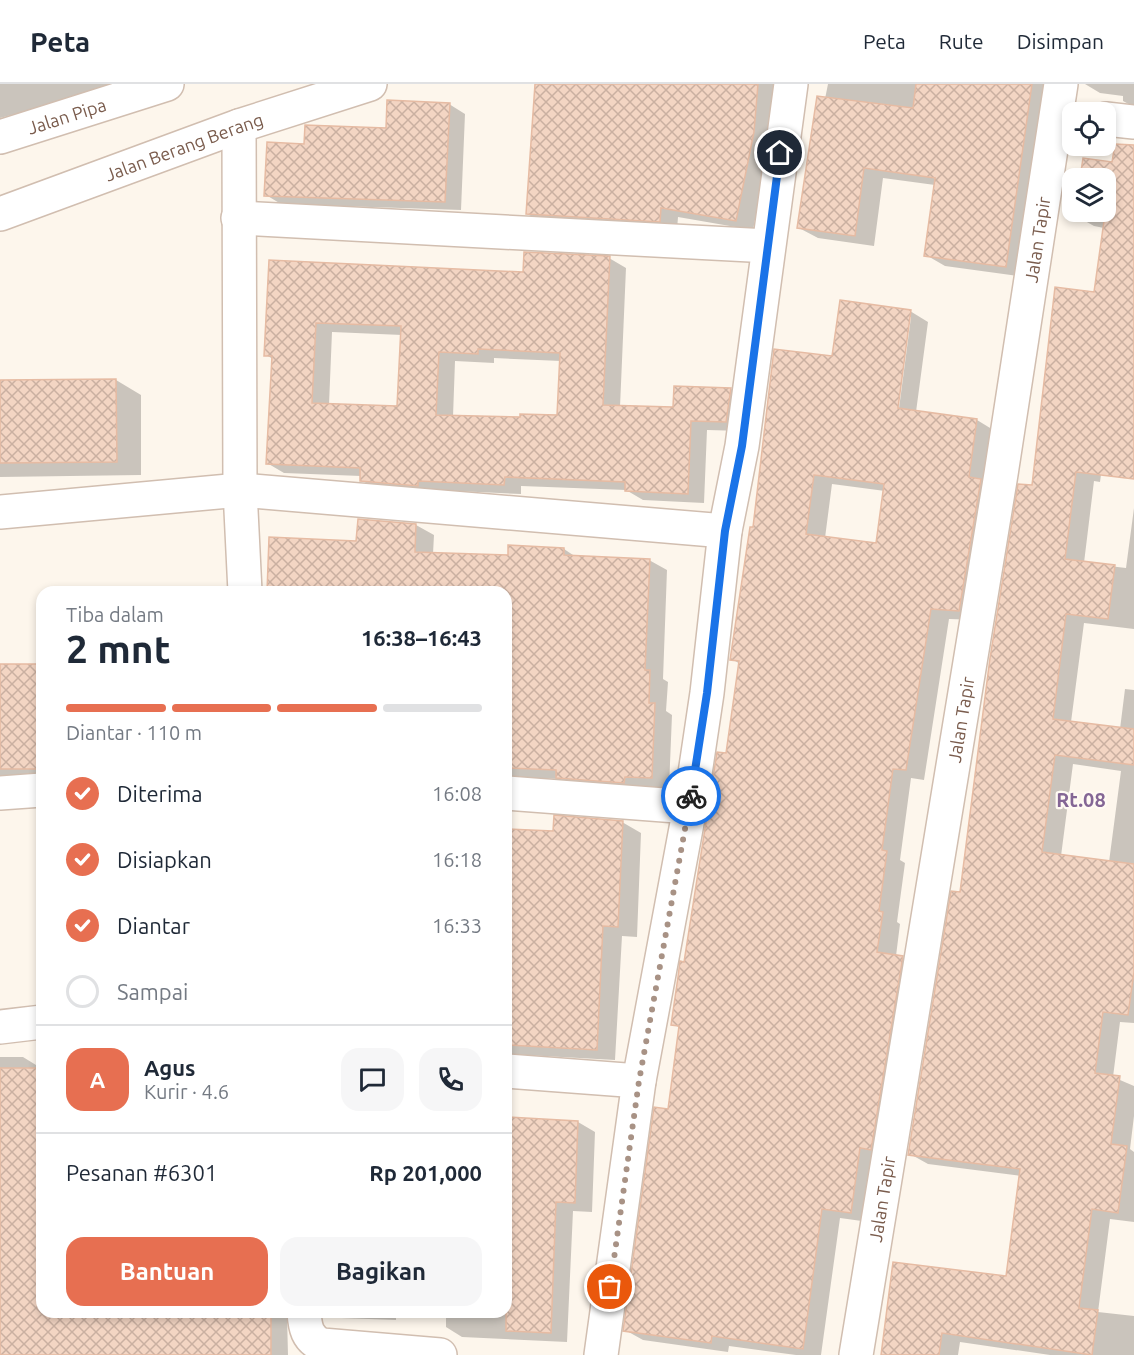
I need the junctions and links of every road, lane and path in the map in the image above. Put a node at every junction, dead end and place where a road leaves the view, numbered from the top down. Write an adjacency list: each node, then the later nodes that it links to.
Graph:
1 (167, 84): 8 (street, Jalan Pipa)
2 (370, 84): 7 (street, Jalan Berang Berang)
3 (791, 84): 11 (street)
4 (1062, 117): 27 (street, Jalan Tapir)
5 (1116, 120): 6 (street)
6 (1134, 122)
7 (239, 126): 9 (street, Jalan Berang Berang); 10 (street)
8 (0, 137)
9 (0, 214)
10 (238, 218): 11 (street); 12 (street)
11 (768, 246): 14 (street)
12 (240, 490): 13 (street); 14 (street); 15 (street)
13 (0, 512)
14 (725, 531): 19 (street)
15 (245, 586)
16 (36, 791): 18 (street)
17 (512, 793): 19 (street)
18 (0, 794)
19 (690, 807): 23 (street)
20 (36, 1023): 21 (street)
21 (0, 1027)
22 (512, 1071): 23 (street)
23 (639, 1081): 26 (street)
24 (305, 1318): 25 (street)
25 (440, 1355)
26 (601, 1355)
27 (856, 1355)

